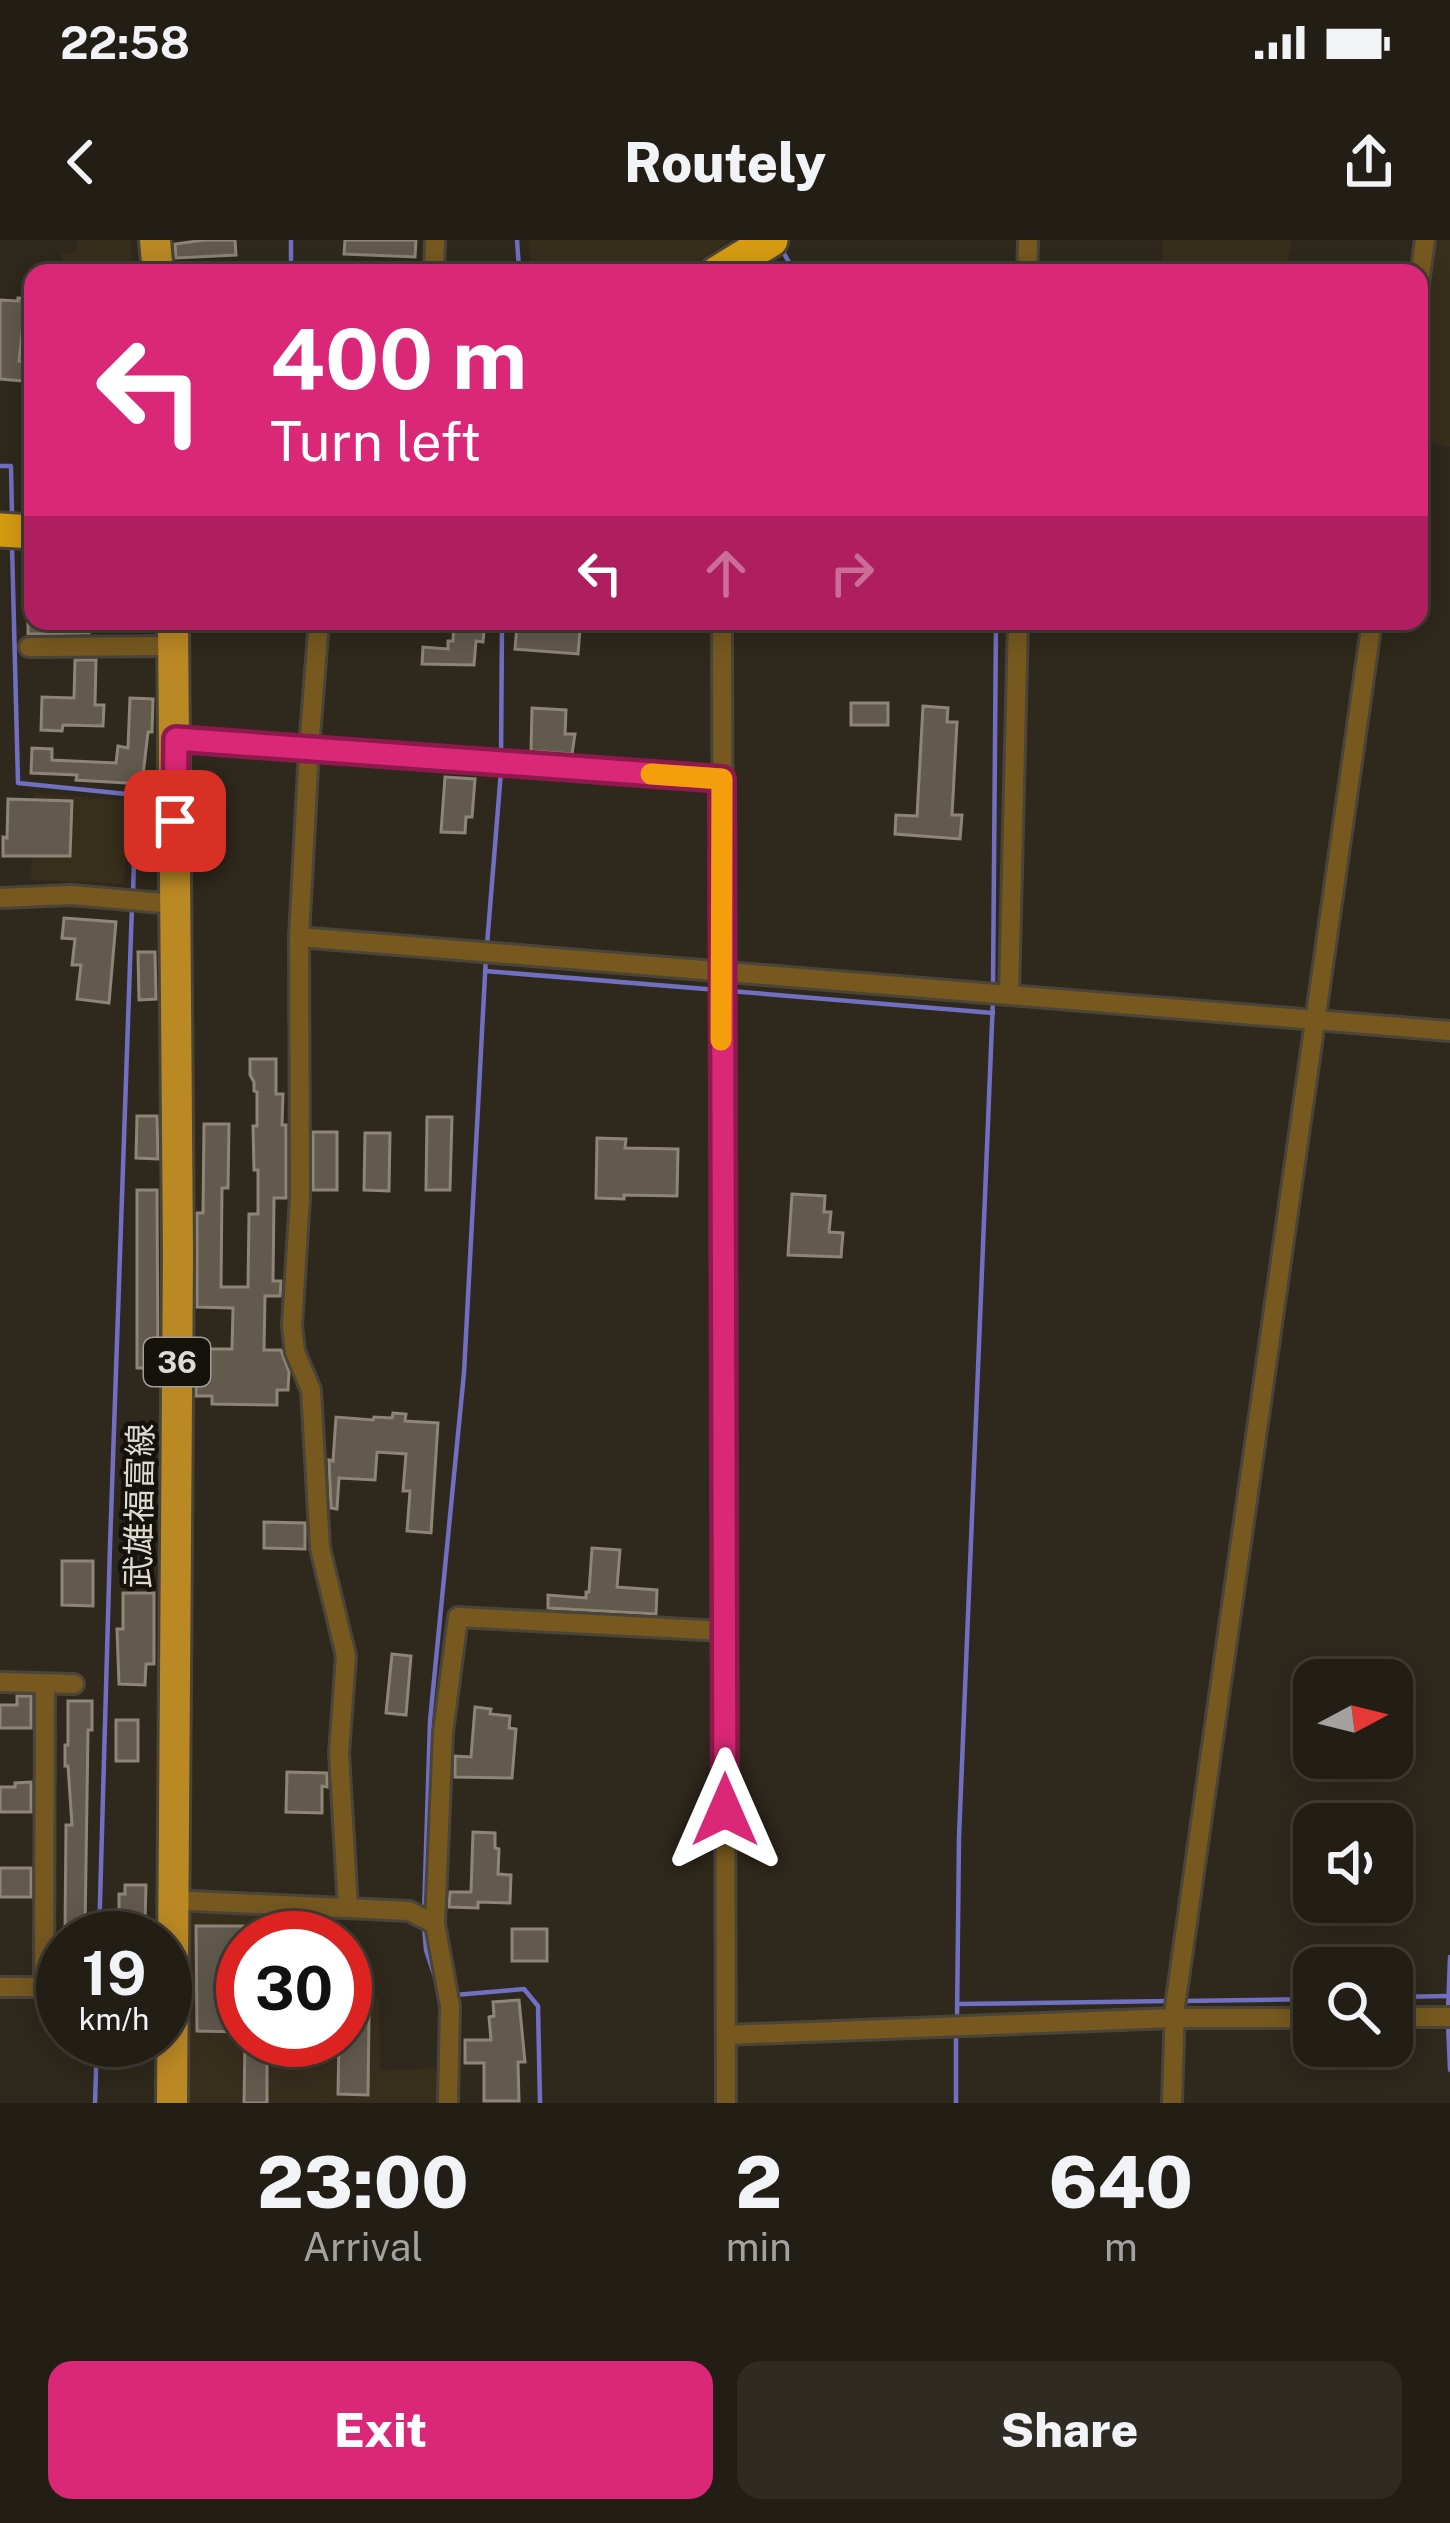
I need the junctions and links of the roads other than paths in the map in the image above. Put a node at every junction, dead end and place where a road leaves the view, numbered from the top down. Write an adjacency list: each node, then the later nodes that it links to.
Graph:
1 (767, 242): 2 (highway)
2 (732, 264)
3 (319, 630): 10 (street)
4 (722, 630): 11 (street)
5 (1017, 630): 16 (street)
6 (1371, 630): 17 (street)
7 (173, 634): 8 (street); 9 (main road, 武雄福富線 / 36)
8 (28, 647)
9 (176, 739): 10 (street); 13 (main road, 武雄福富線 / 36)
10 (309, 749): 11 (street); 14 (street)
11 (722, 779): 15 (street)
12 (0, 898): 13 (street)
13 (175, 904): 23 (main road, 武雄福富線 / 36)
14 (299, 937): 15 (street); 24 (street)
15 (721, 984): 16 (street); 19 (street)
16 (997, 994): 17 (street)
17 (1317, 1021): 18 (street); 30 (street)
18 (1450, 1031)
19 (724, 1631): 27 (street); 34 (street)
20 (0, 1682): 21 (street)
21 (45, 1684): 22 (street); 25 (street)
22 (74, 1684)
23 (172, 1900): 24 (street); 26 (main road, 武雄福富線 / 36)
24 (348, 1908): 27 (street)
25 (51, 1911)
26 (171, 1911)
27 (435, 1924): 37 (street)
28 (0, 1987): 29 (street)
29 (36, 1987)
30 (1175, 2006): 31 (street); 34 (street); 39 (street)
31 (1293, 2016)
32 (1413, 2017): 33 (street)
33 (1445, 2017)
34 (727, 2035): 38 (street)
35 (171, 2067): 36 (main road, 武雄福富線 / 36)
36 (172, 2103)
37 (448, 2103)
38 (726, 2103)
39 (1172, 2103)

